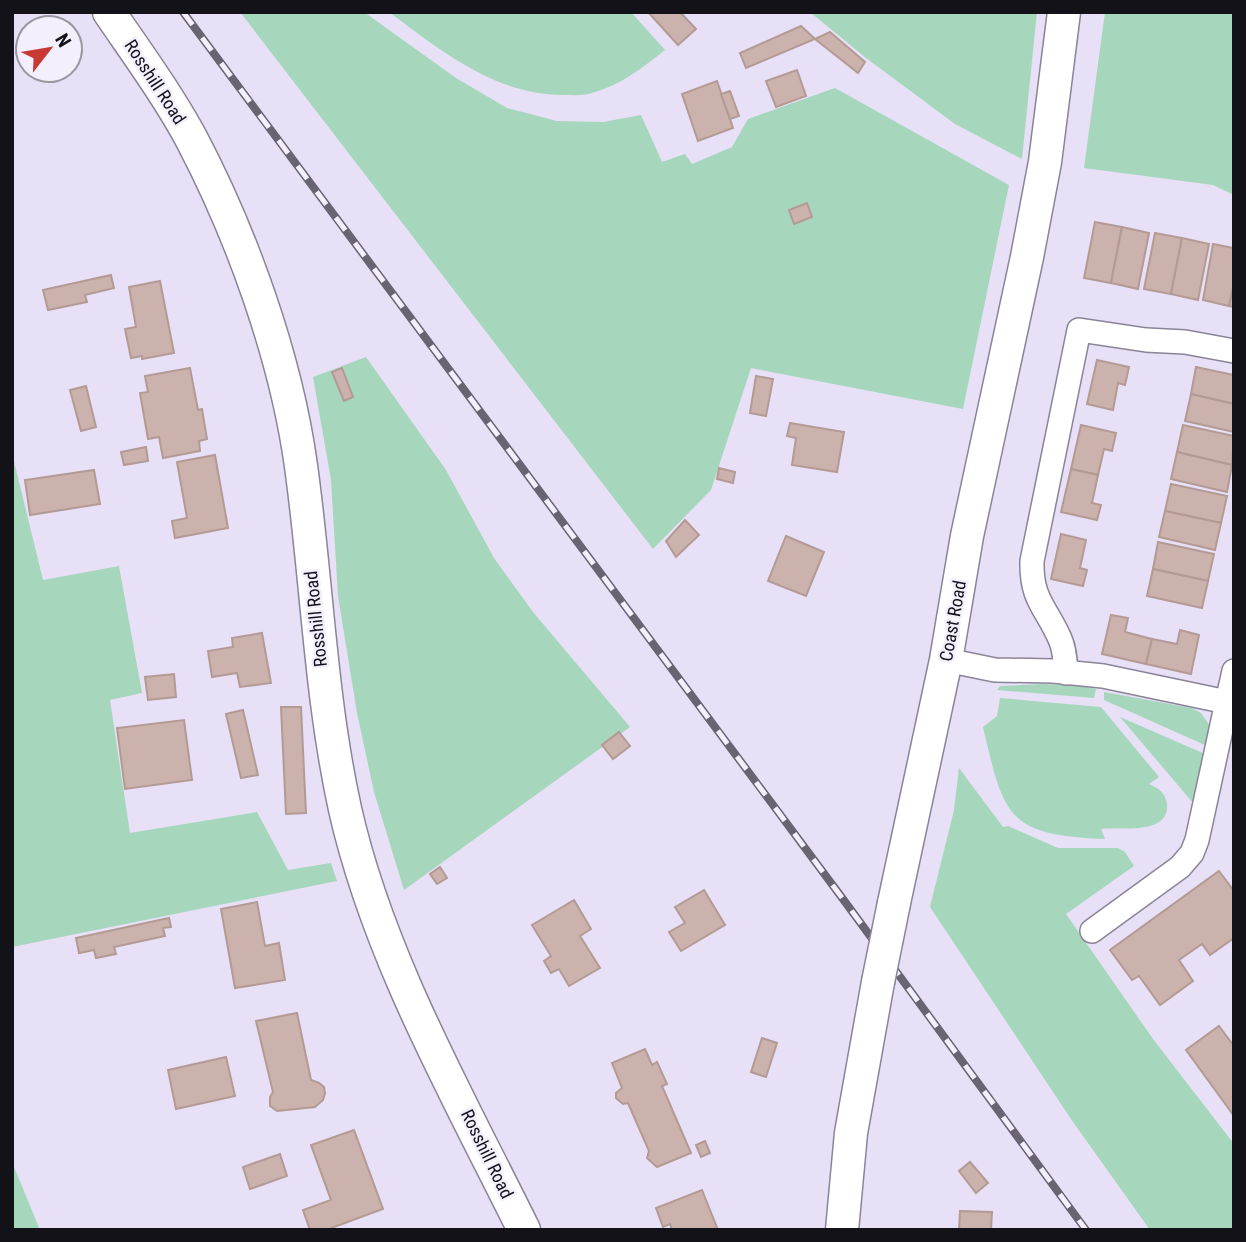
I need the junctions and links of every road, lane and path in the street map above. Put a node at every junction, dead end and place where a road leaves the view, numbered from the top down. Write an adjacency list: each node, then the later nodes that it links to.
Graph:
1 (109, 12): 9 (street, Rosshill Road)
2 (1064, 12): 4 (street, Coast Road)
3 (1234, 351): 6 (street)
4 (946, 660): 6 (street); 10 (street, Coast Road, bridge)
5 (1234, 671): 7 (street)
6 (1066, 673): 7 (street)
7 (1227, 702): 8 (street)
8 (1092, 931)
9 (524, 1230)
10 (842, 1230)

